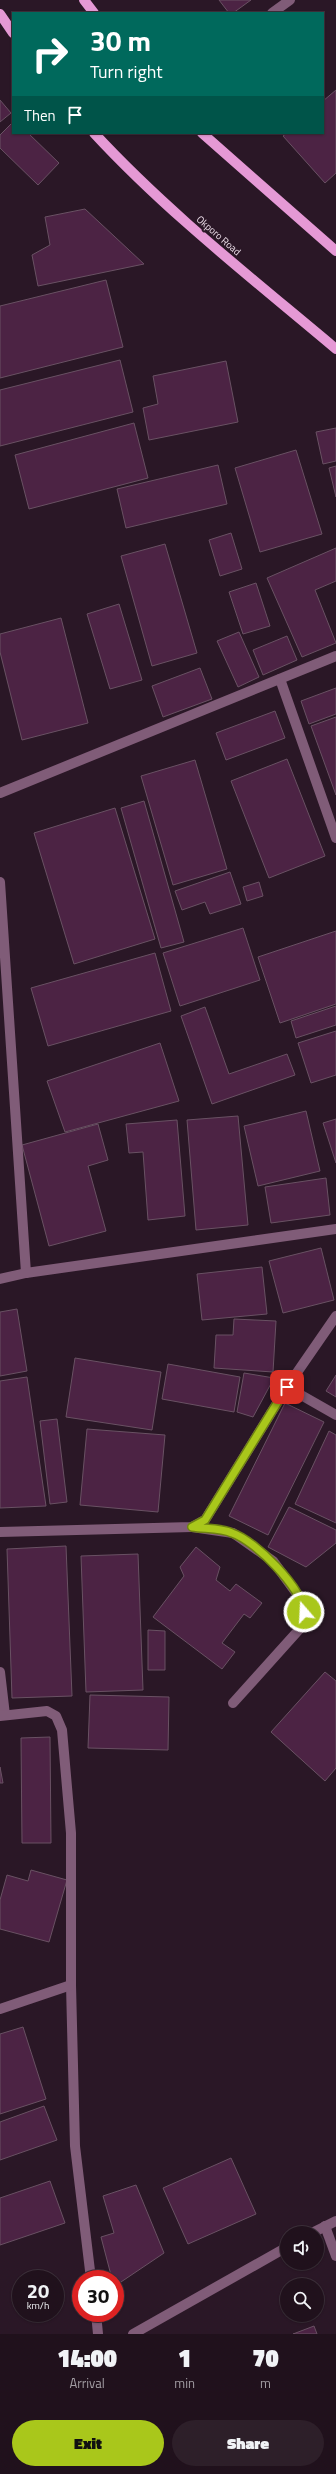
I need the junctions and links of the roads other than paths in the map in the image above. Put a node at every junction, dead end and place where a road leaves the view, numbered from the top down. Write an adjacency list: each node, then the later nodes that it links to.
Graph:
1 (84, 0): 3 (main road)
2 (290, 0): 4 (street)
3 (93, 12)
4 (273, 12)
5 (0, 14): 6 (main road)
6 (12, 32)
7 (95, 134): 10 (main road, Okporo Road)
8 (203, 134): 9 (main road)
9 (336, 250)
10 (336, 349)
11 (336, 656): 12 (street)
12 (280, 679): 13 (street); 14 (street)
13 (0, 793)
14 (336, 838)
15 (0, 882): 17 (street)
16 (336, 1229): 17 (street)
17 (26, 1273): 18 (street)
18 (0, 1279)
19 (336, 1316): 20 (street)
20 (287, 1387): 21 (street); 22 (street)
21 (336, 1415)
22 (192, 1527): 23 (street); 25 (street)
23 (0, 1532)
24 (0, 1672): 26 (street)
25 (233, 1703)
26 (2, 1715): 27 (street)
27 (71, 1985): 28 (street); 33 (street)
28 (0, 2009)
29 (336, 2221): 30 (street)
30 (325, 2226): 32 (street)
31 (280, 2251): 36 (street)
32 (336, 2256)
33 (90, 2270)
34 (97, 2322): 35 (street)
35 (98, 2334)
36 (133, 2334)

